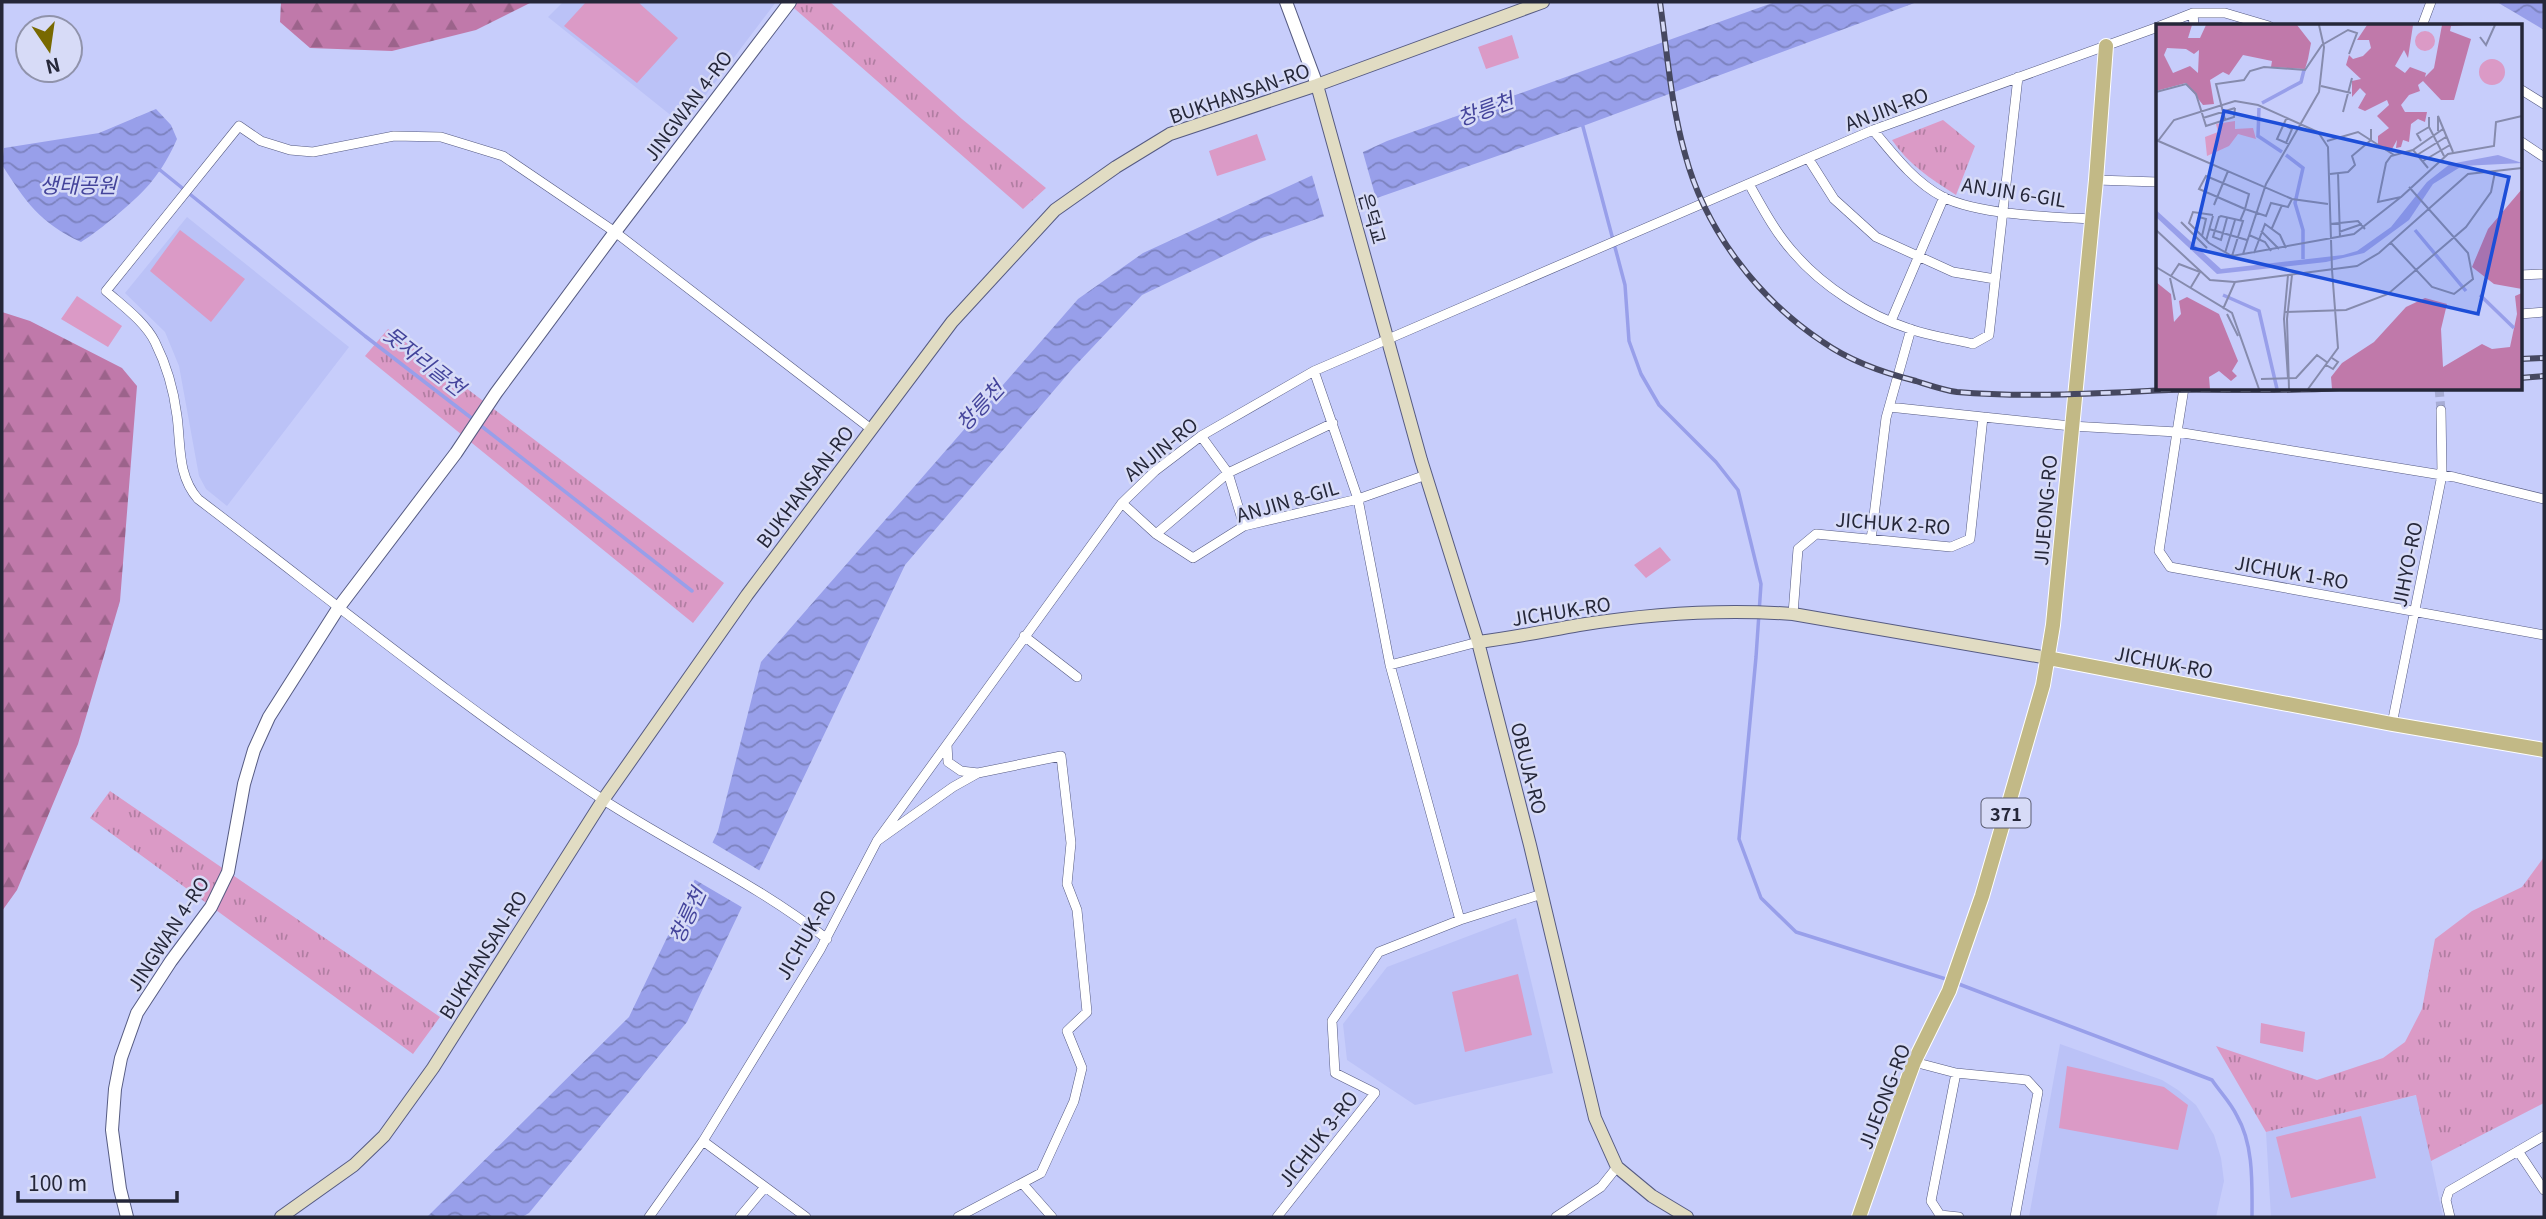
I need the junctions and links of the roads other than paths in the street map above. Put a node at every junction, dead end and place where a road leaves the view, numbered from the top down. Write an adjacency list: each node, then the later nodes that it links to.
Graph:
1 (790, 2): 26 (street, JINGWAN 4-RO)
2 (1286, 2): 13 (street)
3 (1543, 2): 13 (main road, BUKHANSAN-RO)
4 (2431, 2): 9 (street)
5 (2193, 13): 6 (street, ANJIN-RO); 7 (street); 8 (street, ANJIN-RO)
6 (2166, 24)
7 (2194, 24)
8 (2259, 24)
9 (2423, 24)
10 (2156, 28): 11 (street, ANJIN-RO)
11 (2106, 46): 12 (street, ANJIN-RO); 20 (main road, JIJEONG-RO)
12 (2018, 78): 16 (street, ANJIN-RO); 24 (street)
13 (1317, 85): 31 (main road, 은덕교); 44 (main road, BUKHANSAN-RO)
14 (2522, 90): 15 (street)
15 (2544, 104)
16 (1873, 130): 19 (street, ANJIN-RO); 23 (street, ANJIN 6-GIL)
17 (2522, 142): 18 (street)
18 (2544, 157)
19 (1808, 158): 22 (street, ANJIN-RO); 27 (street)
20 (2096, 180): 21 (street); 25 (main road, JIJEONG-RO)
21 (2156, 183)
22 (1749, 184): 34 (street); 36 (street, ANJIN-RO)
23 (1944, 197): 24 (street, ANJIN 6-GIL); 27 (street)
24 (2002, 211): 25 (street, ANJIN 6-GIL); 30 (street)
25 (2092, 219): 43 (main road, JIJEONG-RO)
26 (615, 232): 44 (street); 56 (street, JINGWAN 4-RO); 56 (street)
27 (1917, 257): 30 (street); 34 (street)
28 (2544, 274): 29 (street)
29 (2522, 275)
30 (1995, 279): 35 (street)
31 (1377, 296): 36 (main road, OBUJA-RO)
32 (2544, 312): 33 (street)
33 (2522, 314)
34 (1891, 321): 35 (street)
35 (1910, 329): 39 (street)
36 (1388, 339): 37 (street, ANJIN-RO); 48 (main road, OBUJA-RO)
37 (1314, 371): 42 (street, ANJIN 8-GIL); 46 (street, ANJIN-RO)
38 (2184, 390): 45 (street, JICHUK 1-RO)
39 (1889, 407): 41 (street); 55 (street)
40 (2441, 410): 49 (street, JIHYO-RO)
41 (1983, 416): 43 (street); 55 (street, JICHUK 2-RO)
42 (1333, 423): 47 (street, ANJIN 8-GIL); 50 (street, ANJIN 8-GIL)
43 (2071, 426): 45 (street); 62 (main road, JIJEONG-RO)
44 (871, 429): 69 (main road, BUKHANSAN-RO)
45 (2177, 432): 49 (street); 57 (street, JICHUK 1-RO)
46 (1201, 436): 47 (street); 52 (street, ANJIN-RO)
47 (1227, 473): 53 (street); 54 (street, ANJIN 8-GIL)
48 (1426, 475): 50 (street, ANJIN 8-GIL); 61 (main road, OBUJA-RO)
49 (2442, 475): 51 (street); 57 (street, JIHYO-RO)
50 (1357, 499): 53 (street, ANJIN 8-GIL); 63 (street, ANJIN 8-GIL)
51 (2544, 499)
52 (1122, 503): 54 (street, ANJIN 8-GIL); 60 (street, ANJIN-RO)
53 (1244, 526): 54 (street, ANJIN 8-GIL)
54 (1156, 534)
55 (1871, 540): 58 (street, JICHUK 2-RO)
56 (339, 607): 69 (street); 83 (street, JINGWAN 4-RO)
57 (2416, 611): 59 (street, JICHUK 1-RO); 65 (street, JIHYO-RO)
58 (1793, 614): 61 (main road, JICHUK-RO); 62 (main road, JICHUK-RO)
59 (2544, 635)
60 (1024, 636): 64 (street); 66 (street, ANJIN-RO)
61 (1478, 642): 63 (street, JICHUK-RO); 71 (main road, OBUJA-RO)
62 (2048, 658): 65 (main road, JICHUK-RO); 74 (main road, JIJEONG-RO / 371)
63 (1390, 665): 72 (street)
64 (1077, 677)
65 (2392, 724): 67 (main road, JICHUK-RO)
66 (947, 745): 68 (street); 70 (street, ANJIN-RO)
67 (2544, 750)
68 (978, 773): 70 (street, JICHUK-RO); 80 (street, JICHUK-RO)
69 (603, 800): 73 (street); 84 (main road, BUKHANSAN-RO)
70 (877, 841): 73 (street, JICHUK-RO)
71 (1542, 894): 72 (street, JICHUK 3-RO); 79 (main road, OBUJA-RO)
72 (1460, 920): 90 (street, JICHUK 3-RO)
73 (827, 939): 77 (street, JICHUK-RO)
74 (1914, 1062): 75 (street); 93 (main road, JIJEONG-RO / 371)
75 (1956, 1073): 94 (street); 95 (street)
76 (2544, 1136): 78 (street)
77 (703, 1141): 81 (street); 85 (street, JICHUK-RO)
78 (2518, 1151): 82 (street); 96 (street)
79 (1617, 1167): 91 (street); 92 (main road, OBUJA-RO)
80 (1022, 1183): 88 (street); 89 (street)
81 (765, 1186): 86 (street); 87 (street)
82 (2544, 1190)
83 (127, 1217)
84 (281, 1217)
85 (649, 1217)
86 (740, 1217)
87 (806, 1217)
88 (958, 1217)
89 (1052, 1217)
90 (1277, 1217)
91 (1556, 1217)
92 (1687, 1217)
93 (1858, 1217)
94 (1959, 1217)
95 (2015, 1217)
96 (2450, 1217)

